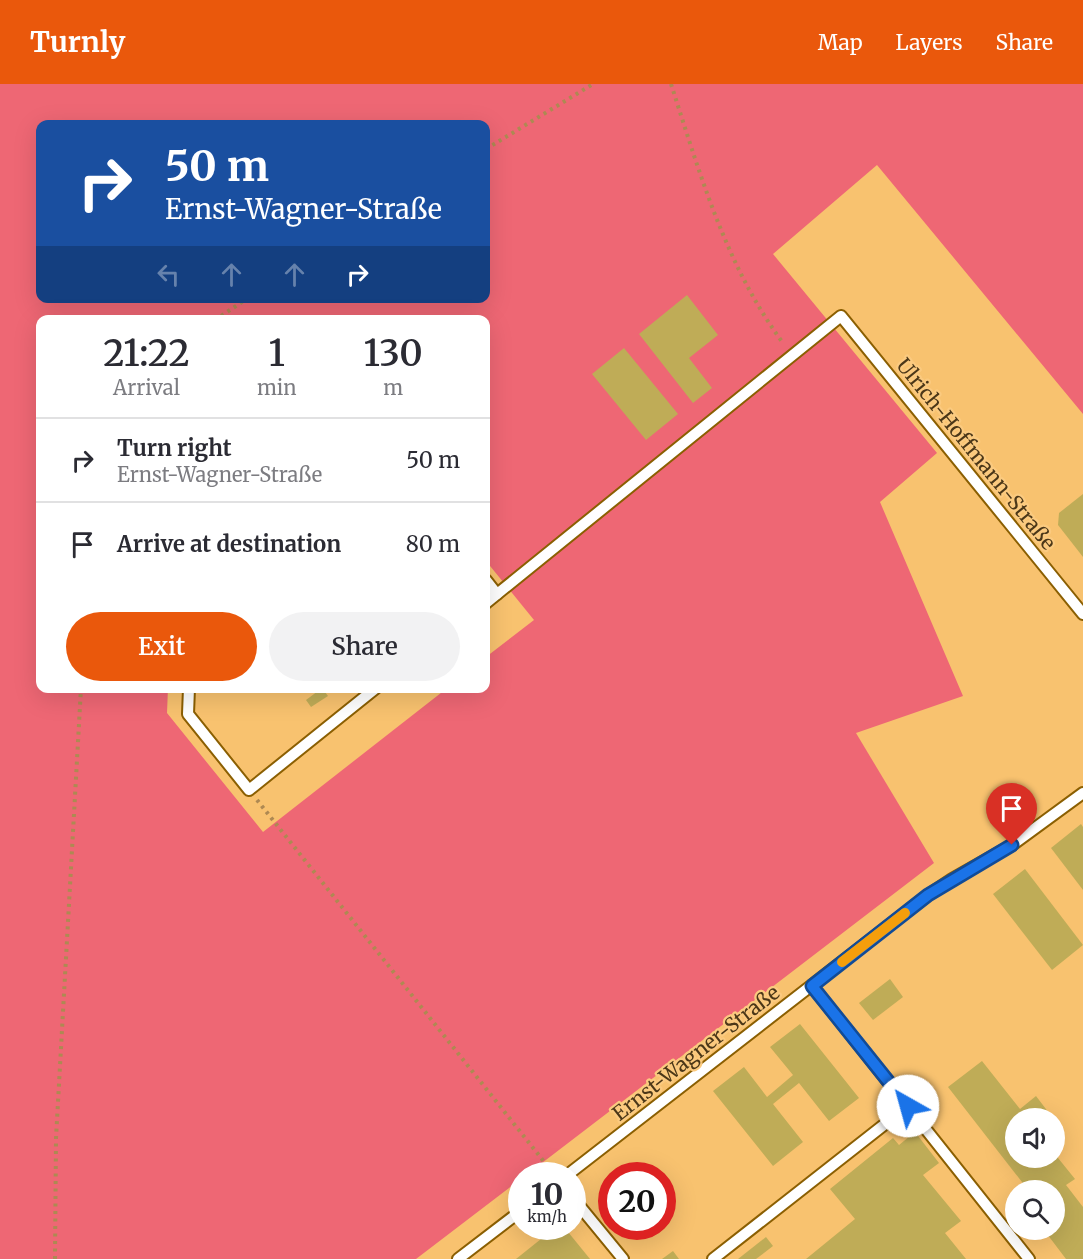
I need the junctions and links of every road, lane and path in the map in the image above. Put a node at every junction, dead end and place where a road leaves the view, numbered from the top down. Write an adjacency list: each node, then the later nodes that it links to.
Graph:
1 (593, 84): 3 (path)
2 (670, 84): 6 (path)
3 (490, 147)
4 (240, 303): 5 (path)
5 (222, 315)
6 (792, 356): 8 (lane); 10 (lane, Ulrich-Hoffmann-Straße)
7 (490, 585): 8 (lane)
8 (497, 594): 9 (lane)
9 (490, 600)
10 (1083, 614)
11 (81, 693): 22 (path)
12 (189, 693): 14 (lane)
13 (370, 693): 14 (lane)
14 (249, 790): 18 (path)
15 (1083, 793): 16 (lane, Ernst-Wagner-Straße)
16 (812, 986): 17 (lane); 19 (lane, Ernst-Wagner-Straße)
17 (908, 1106): 25 (lane); 26 (lane)
18 (544, 1162)
19 (584, 1162)
20 (586, 1214): 24 (lane)
21 (508, 1221): 23 (lane)
22 (55, 1259)
23 (458, 1259)
24 (623, 1259)
25 (712, 1259)
26 (1029, 1259)

